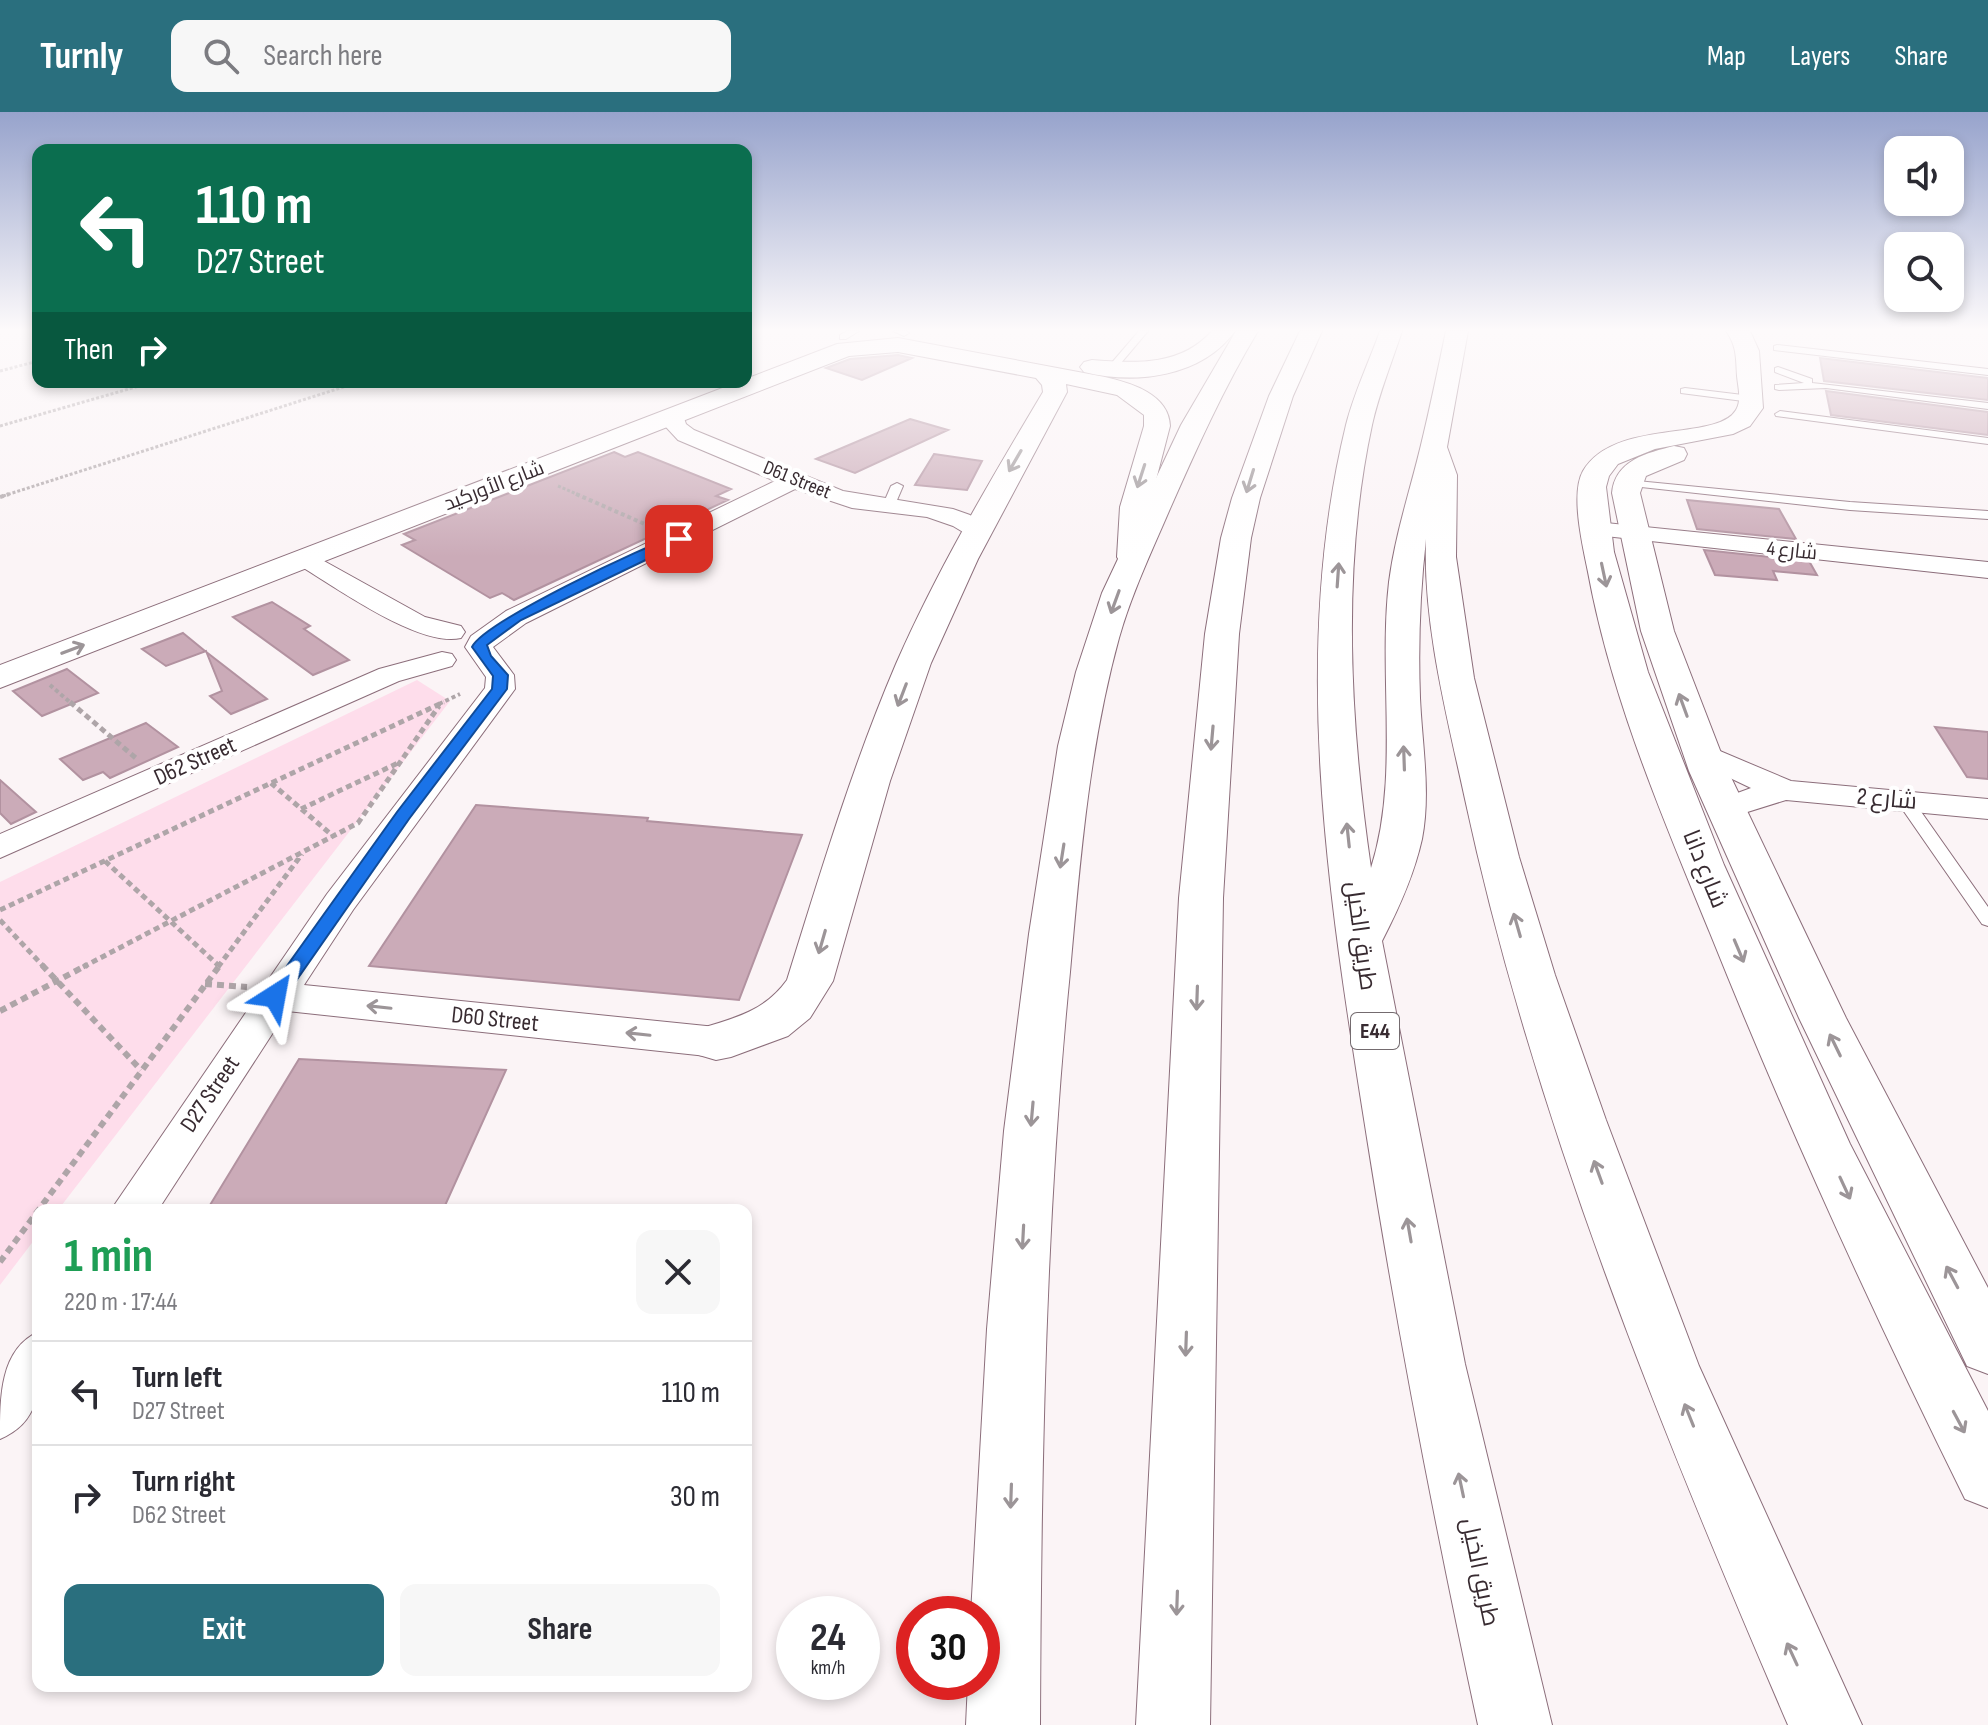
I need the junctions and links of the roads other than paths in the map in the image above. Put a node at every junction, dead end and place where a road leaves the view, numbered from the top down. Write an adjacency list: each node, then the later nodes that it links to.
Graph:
1 (659, 406): 17 (main road, شارع الأوركيد)
2 (700, 406): 12 (main road, شارع الأوركيد)
3 (1047, 406): 19 (main road, one-way to 19)
4 (1151, 406): 21 (main road, شارع الأوركيد, one-way to 21)
5 (1202, 406): 21 (main road)
6 (1277, 406): 47 (main road, one-way to 47)
7 (1365, 406): 34 (main road, طريق الخيل / E44, one-way to 7)
8 (1442, 406): 14 (main road)
9 (1751, 406): 20 (main road, شارع دانا)
10 (1773, 406): 16 (main road)
11 (1874, 406): 13 (lane)
12 (675, 416): 15 (street, D61 Street); 22 (main road, شارع الأوركيد)
13 (1988, 441)
14 (1434, 447): 34 (main road, one-way to 14); 49 (main road, one-way to 14)
15 (802, 483): 19 (street, D61 Street); 24 (street, D62 Street)
16 (1627, 483): 18 (lane); 20 (main road, شارع دانا)
17 (389, 508): 22 (main road); 25 (main road, شارع الأوركيد)
18 (1988, 515)
19 (984, 517): 36 (main road, one-way to 36)
20 (1615, 532): 23 (street, شارع 4); 27 (main road, شارع دانا, one-way to 20); 41 (main road, شارع دانا, one-way to 41)
21 (1132, 557): 46 (main road, one-way to 46)
22 (306, 559): 24 (street); 26 (main road, شارع الأوركيد, one-way to 22)
23 (1988, 570)
24 (457, 648): 32 (street, D62 Street); 35 (street, D27 Street)
25 (0, 653)
26 (0, 677)
27 (1701, 752): 28 (street, شارع 2); 30 (main road, شارع دانا)
28 (1786, 790): 29 (street, شارع 2); 30 (street, شارع 2)
29 (1904, 800): 31 (street, شارع 2); 33 (lane)
30 (1725, 809): 38 (main road, شارع دانا, one-way to 30)
31 (1988, 809)
32 (0, 847)
33 (1988, 920)
34 (1361, 939): 48 (main road, طريق الخيل / E44, one-way to 34)
35 (275, 996): 36 (street, D60 Street, one-way to 35); 37 (street, D27 Street)
36 (716, 1042)
37 (137, 1204)
38 (1988, 1346)
39 (32, 1359): 43 (street)
40 (32, 1364): 44 (street)
41 (1929, 1364): 42 (street); 45 (main road, شارع دانا, one-way to 45)
42 (1988, 1366)
43 (0, 1382)
44 (0, 1414)
45 (1988, 1476)
46 (1003, 1725)
47 (1173, 1725)
48 (1515, 1725)
49 (1825, 1725)

